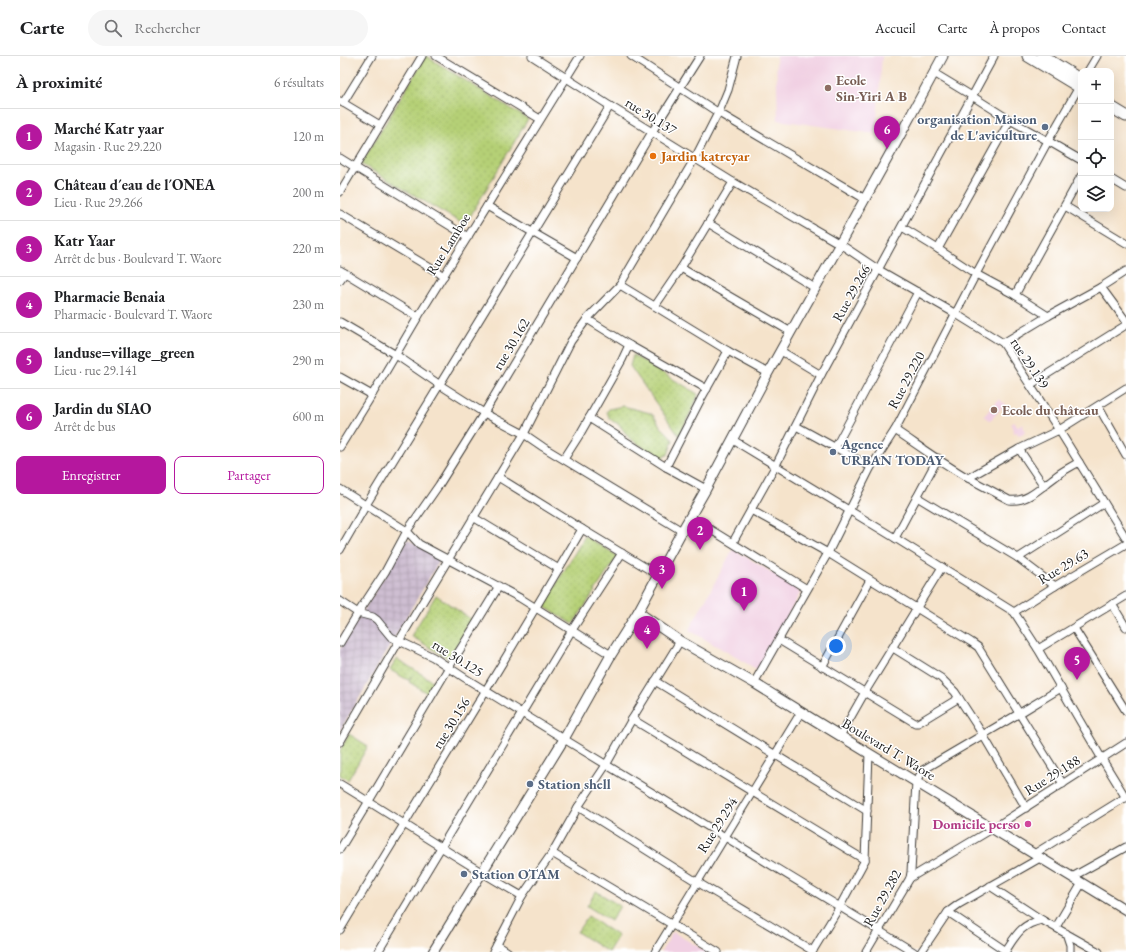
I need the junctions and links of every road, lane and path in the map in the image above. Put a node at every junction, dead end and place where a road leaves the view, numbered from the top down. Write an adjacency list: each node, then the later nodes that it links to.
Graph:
1 (372, 56): 24 (street)
2 (422, 56): 32 (street)
3 (436, 56): 30 (street)
4 (532, 56): 17 (street, rue 30.137)
5 (580, 56): 17 (street, Rue Lamboe)
6 (631, 56): 14 (street)
7 (700, 56): 21 (street, rue 30.162)
8 (737, 56): 28 (street)
9 (943, 56): 16 (street)
10 (994, 56): 22 (street, Rue 29.266)
11 (1028, 56): 19 (main road)
12 (1042, 56): 18 (main road)
13 (1097, 56): 15 (street)
14 (641, 59): 21 (street)
15 (1090, 68)
16 (934, 73): 22 (street); 44 (street)
17 (567, 78): 25 (street, rue 30.137); 30 (street, Rue Lamboe)
18 (1078, 83)
19 (1078, 84)
20 (1078, 88): 34 (street, Rue 29.220)
21 (680, 89): 28 (street); 33 (street, rue 30.162)
22 (972, 96): 31 (street); 49 (street, Rue 29.266)
23 (1114, 100): 26 (main road)
24 (341, 102): 32 (street)
25 (610, 106): 33 (street, rue 30.137); 50 (street)
26 (1126, 107)
27 (1114, 109): 29 (main road)
28 (719, 113): 36 (street); 44 (street)
29 (1126, 116)
30 (540, 119): 45 (street, Rue Lamboe)
31 (1010, 120): 34 (street); 54 (street)
32 (380, 125): 38 (street)
33 (652, 132): 36 (street, rue 30.137); 55 (street, rue 30.162)
34 (1048, 140): 37 (street); 60 (street, Rue 29.220)
35 (340, 158): 38 (street)
36 (694, 158): 40 (street, rue 30.137); 63 (street)
37 (1078, 158)
38 (355, 168): 43 (street); 51 (street)
39 (1114, 181): 42 (street)
40 (733, 182): 48 (street); 53 (street, rue 30.137)
41 (1078, 182): 46 (street)
42 (1126, 188)
43 (340, 192)
44 (865, 199): 53 (street)
45 (487, 206): 50 (street); 51 (street, Rue Lamboe)
46 (1065, 206): 52 (street); 67 (street)
47 (340, 214): 61 (street)
48 (708, 223): 56 (street); 64 (street)
49 (902, 227): 54 (street); 57 (street, Rue 29.266)
50 (533, 232): 55 (street); 85 (street)
51 (468, 237): 61 (street, Rue Lamboe)
52 (1126, 243)
53 (840, 244): 57 (street, rue 29.139); 64 (street)
54 (938, 249): 60 (street)
55 (576, 258): 91 (street, rue 30.162)
56 (681, 268): 68 (street); 76 (street)
57 (879, 270): 66 (street, rue 29.139); 83 (street, Rue 29.266)
58 (1126, 271): 65 (street)
59 (342, 272): 62 (street); 71 (street)
60 (976, 274): 67 (street); 69 (street, Rue 29.220)
61 (444, 276): 71 (street, Rue Lamboe)
62 (340, 280)
63 (620, 285): 68 (street); 72 (street)
64 (815, 288): 76 (street)
65 (1101, 288): 70 (street); 73 (street)
66 (918, 292): 69 (street, rue 29.139); 100 (street)
67 (1015, 295): 70 (street)
68 (655, 306): 79 (street)
69 (956, 314): 77 (street, rue 29.139); 94 (street, Rue 29.220)
70 (1048, 316): 77 (street)
71 (418, 317): 81 (street, Rue Lamboe)
72 (587, 319): 78 (street); 96 (street)
73 (1126, 321)
74 (340, 322): 81 (street)
75 (1126, 325): 86 (street)
76 (790, 332): 80 (street)
77 (1003, 343): 86 (street, rue 29.139)
78 (629, 345): 88 (street); 92 (street)
79 (728, 351): 82 (street); 88 (street)
80 (781, 351): 82 (street); 83 (street)
81 (396, 355): 85 (street); 89 (street, Rue Lamboe)
82 (768, 373): 97 (street)
83 (821, 375): 93 (street, Rue 29.266)
84 (340, 377): 89 (street)
85 (440, 385): 91 (street); 116 (street)
86 (1030, 385): 95 (street, rue 29.139)
87 (1126, 388): 90 (street)
88 (707, 389): 107 (street)
89 (372, 395): 99 (street, Rue Lamboe)
90 (1098, 406): 95 (street); 98 (street)
91 (484, 413): 96 (street); 122 (street, rue 30.162)
92 (589, 418): 104 (street); 107 (street)
93 (796, 426): 100 (street); 106 (street, Rue 29.266)
94 (894, 430): 103 (street); 108 (street, Rue 29.220)
95 (1059, 430): 101 (street); 105 (street, rue 29.139)
96 (524, 434): 104 (street); 109 (street)
97 (733, 440): 106 (street); 113 (street)
98 (1123, 444): 102 (street)
99 (340, 447)
100 (834, 448): 108 (street)
101 (1019, 449): 110 (street); 111 (street)
102 (1126, 455)
103 (938, 458): 110 (street); 114 (street)
104 (564, 459): 123 (street)
105 (1079, 462): 111 (street); 115 (street, rue 29.139)
106 (776, 465): 117 (street, Rue 29.266); 118 (street)
107 (666, 467): 113 (street)
108 (870, 467): 118 (street, Rue 29.220)
109 (498, 476): 119 (street); 121 (street)
110 (968, 478): 111 (street)
111 (1044, 486)
112 (340, 489): 116 (street)
113 (706, 489): 120 (street)
114 (917, 497): 124 (street); 131 (street)
115 (1104, 503): 125 (street, rue 29.139); 131 (street)
116 (366, 505): 122 (street); 128 (street)
117 (751, 510): 126 (street, Rue 29.266); 130 (street)
118 (849, 510): 124 (street); 130 (street, Rue 29.220)
119 (473, 517): 132 (street); 134 (street)
120 (690, 517): 123 (street); 126 (street)
121 (582, 529): 129 (street); 134 (street, rue 30.156)
122 (407, 531): 132 (street); 147 (street, rue 30.162)
123 (682, 531): 135 (street)
124 (895, 538): 133 (street)
125 (1126, 538)
126 (732, 542): 139 (street)
127 (1126, 544): 138 (street, Rue 29.63)
128 (340, 550)
129 (622, 553): 135 (street); 150 (street)
130 (828, 553): 136 (street); 139 (street, Rue 29.220)
131 (1018, 558): 138 (street)
132 (448, 559): 137 (street); 152 (street)
133 (942, 567): 143 (street); 146 (street)
134 (559, 569): 144 (street, rue 30.156)
135 (658, 575): 145 (street)
136 (870, 580): 143 (street); 159 (street)
137 (499, 586): 144 (street); 158 (street)
138 (1054, 586): 146 (street, Rue 29.63)
139 (807, 589): 151 (street, Rue 29.220)
140 (1126, 596): 142 (street)
141 (340, 601): 147 (street, rue 30.125)
142 (1112, 604): 148 (street); 149 (street)
143 (917, 608): 155 (street); 169 (street)
144 (536, 609): 150 (street); 163 (street, rue 30.156)
145 (638, 612): 153 (street, Boulevard T. Waore); 157 (street)
146 (1014, 612): 156 (street)
147 (358, 613): 152 (street, rue 30.125); 154 (street, rue 30.162)
148 (1126, 627)
149 (1074, 628): 156 (street); 166 (street)
150 (572, 630): 157 (street); 168 (street)
151 (779, 640): 159 (street); 161 (street, Rue 29.220)
152 (399, 641): 158 (street, rue 30.125); 174 (street)
153 (680, 641): 160 (street); 161 (street, Boulevard T. Waore)
154 (340, 643)
155 (893, 648): 164 (street); 165 (street)
156 (1038, 649): 162 (street)
157 (611, 655): 173 (street)
158 (448, 667): 163 (street, rue 30.125); 185 (street)
159 (822, 667): 164 (street)
160 (656, 681): 170 (street); 177 (street)
161 (754, 683): 167 (street, Boulevard T. Waore)
162 (1061, 688): 169 (street); 178 (street)
163 (486, 691): 168 (street, rue 30.125); 189 (street, rue 30.156)
164 (865, 692): 165 (street); 172 (street)
165 (959, 698): 171 (street)
166 (1126, 711)
167 (801, 712): 172 (street, Boulevard T. Waore); 177 (street, Rue 29.294)
168 (523, 713): 173 (street, rue 30.125); 192 (street)
169 (1020, 713): 171 (street); 182 (street)
170 (632, 719): 179 (street); 183 (street)
171 (983, 735): 180 (street); 187 (street)
172 (840, 736): 176 (street, Boulevard T. Waore)
173 (564, 739): 179 (street, rue 30.125); 198 (street)
174 (340, 742)
175 (1126, 743): 178 (street, Rue 29.188)
176 (869, 754): 180 (street, Boulevard T. Waore); 188 (street)
177 (775, 755): 183 (street, Rue 29.294); 188 (street)
178 (1102, 759): 182 (street, Rue 29.188); 184 (street)
179 (606, 765): 186 (street); 191 (street, rue 30.125)
180 (916, 782): 190 (street, Boulevard T. Waore); 200 (street, Rue 29.282)
181 (340, 784): 185 (street)
182 (1063, 784): 187 (street, Rue 29.188)
183 (752, 793): 191 (street, Rue 29.294); 197 (street)
184 (1126, 797): 196 (street)
185 (370, 802): 189 (street); 194 (street)
186 (578, 807): 195 (street); 201 (street)
187 (1026, 808): 190 (street, Rue 29.188)
188 (868, 811): 197 (street)
189 (404, 824): 192 (street); 211 (street, rue 30.156)
190 (992, 829): 196 (street, Boulevard T. Waore); 200 (street, Rue 29.188)
191 (725, 836): 201 (street, Rue 29.294); 205 (street, rue 30.125)
192 (441, 847): 198 (street); 217 (street)
193 (1126, 847): 199 (street)
194 (340, 849)
195 (552, 853): 204 (street); 209 (street)
196 (1037, 856): 199 (street, Boulevard T. Waore); 203 (street)
197 (865, 860): 205 (street)
198 (481, 873): 204 (street); 218 (street)
199 (1072, 877): 202 (street, Boulevard T. Waore)
200 (910, 878): 212 (street, Rue 29.282)
201 (697, 882): 209 (street, Rue 29.294); 215 (street)
202 (1082, 883): 206 (street, Boulevard T. Waore); 210 (street)
203 (990, 886): 207 (street); 208 (street)
204 (522, 896): 214 (street)
205 (840, 906): 212 (street, rue 30.125); 215 (street)
206 (1126, 910)
207 (948, 912): 216 (street); 225 (street)
208 (1042, 920): 210 (street); 216 (street)
209 (672, 924): 221 (street, Rue 29.294); 222 (street)
210 (1056, 927): 213 (street)
211 (340, 930)
212 (879, 931): 223 (street, Rue 29.282); 224 (street, rue 30.125)
213 (1066, 933): 226 (street); 227 (street)
214 (497, 945): 219 (street); 220 (street)
215 (812, 951)
216 (1006, 951)
217 (378, 952)
218 (433, 952)
219 (493, 952)
220 (508, 952)
221 (655, 952)
222 (718, 952)
223 (866, 952)
224 (914, 952)
225 (921, 952)
226 (1070, 952)
227 (1098, 952)

